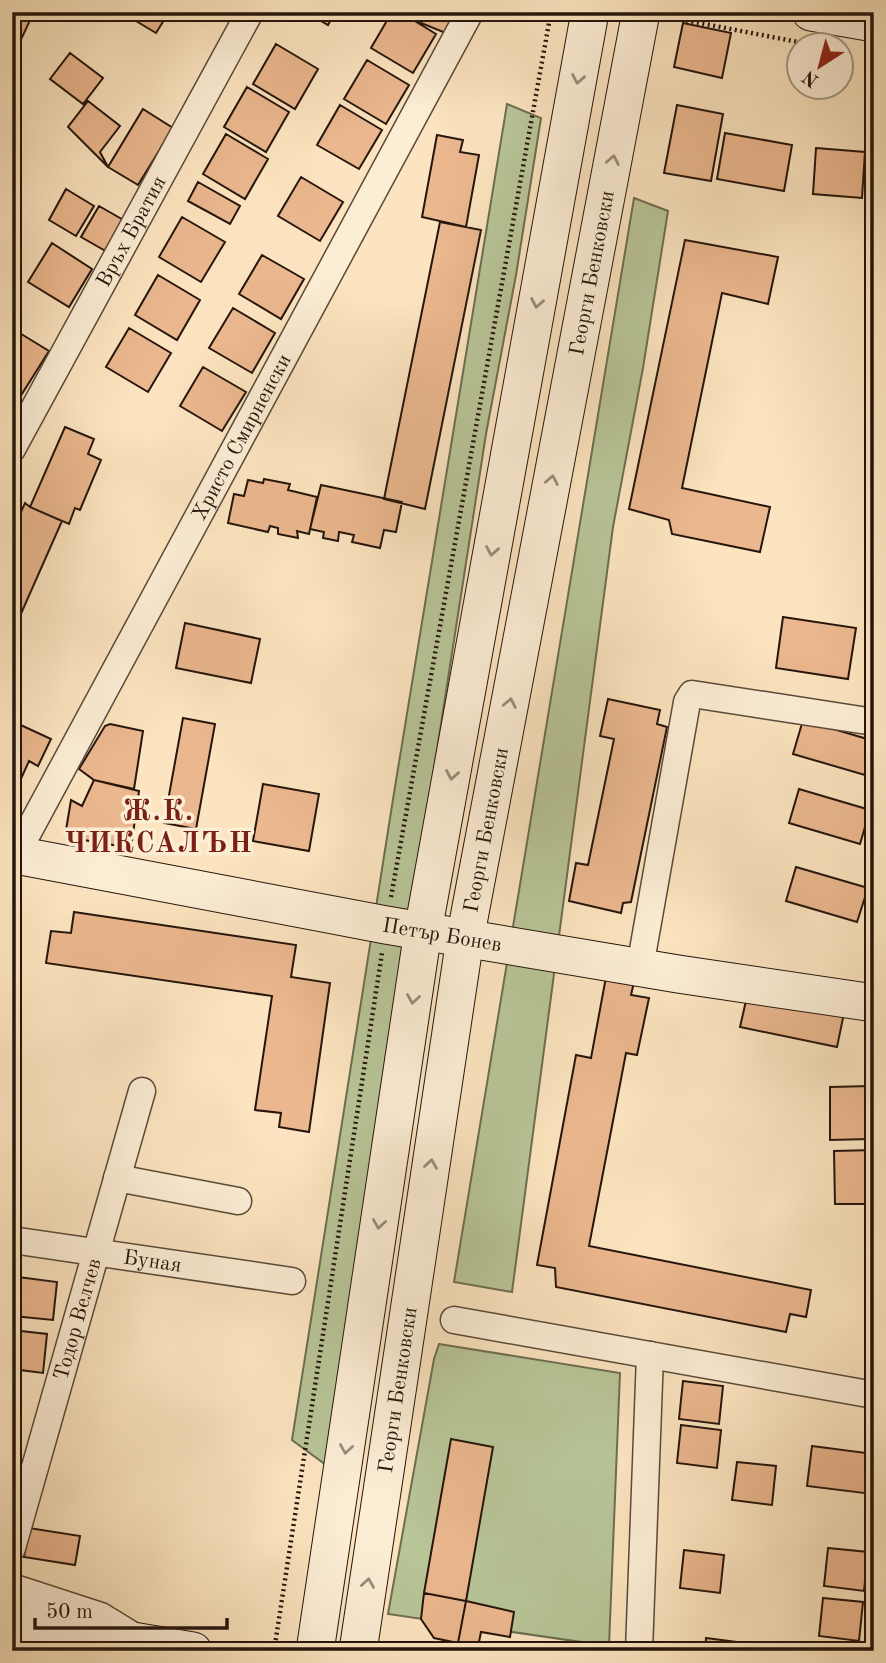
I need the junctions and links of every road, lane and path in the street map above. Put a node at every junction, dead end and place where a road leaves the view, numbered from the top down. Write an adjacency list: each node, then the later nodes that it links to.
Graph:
1 (250, 12): 9 (street, Връх Братия)
2 (470, 12): 11 (street, Христо Смирненски)
3 (590, 12): 12 (street, Георги Бенковски, one-way to 12)
4 (641, 12): 13 (street, Георги Бенковски, one-way to 4)
5 (673, 12): 8 (path)
6 (811, 12): 7 (street)
7 (874, 23)
8 (784, 40)
9 (12, 449)
10 (874, 722): 14 (street)
11 (14, 856): 12 (street, Петър Бонев)
12 (423, 931): 13 (street, Петър Бонев); 30 (street, Георги Бенковски, one-way to 30)
13 (465, 939): 14 (street, Петър Бонев); 31 (street, Георги Бенковски, one-way to 13)
14 (640, 967): 15 (street, Петър Бонев)
15 (874, 1003)
16 (142, 1091): 17 (street, Тодор Велчев)
17 (117, 1178): 18 (street); 20 (street, Тодор Велчев)
18 (238, 1201)
19 (12, 1240): 20 (street, Буная)
20 (96, 1253): 21 (street, Буная); 25 (street, Тодор Велчев)
21 (292, 1281)
22 (454, 1320): 23 (street)
23 (650, 1355): 24 (street); 32 (street)
24 (874, 1395)
25 (12, 1548)
26 (12, 1587): 28 (street)
27 (12, 1621): 28 (street)
28 (142, 1642): 29 (street)
29 (192, 1651)
30 (315, 1651)
31 (358, 1651)
32 (639, 1651)

